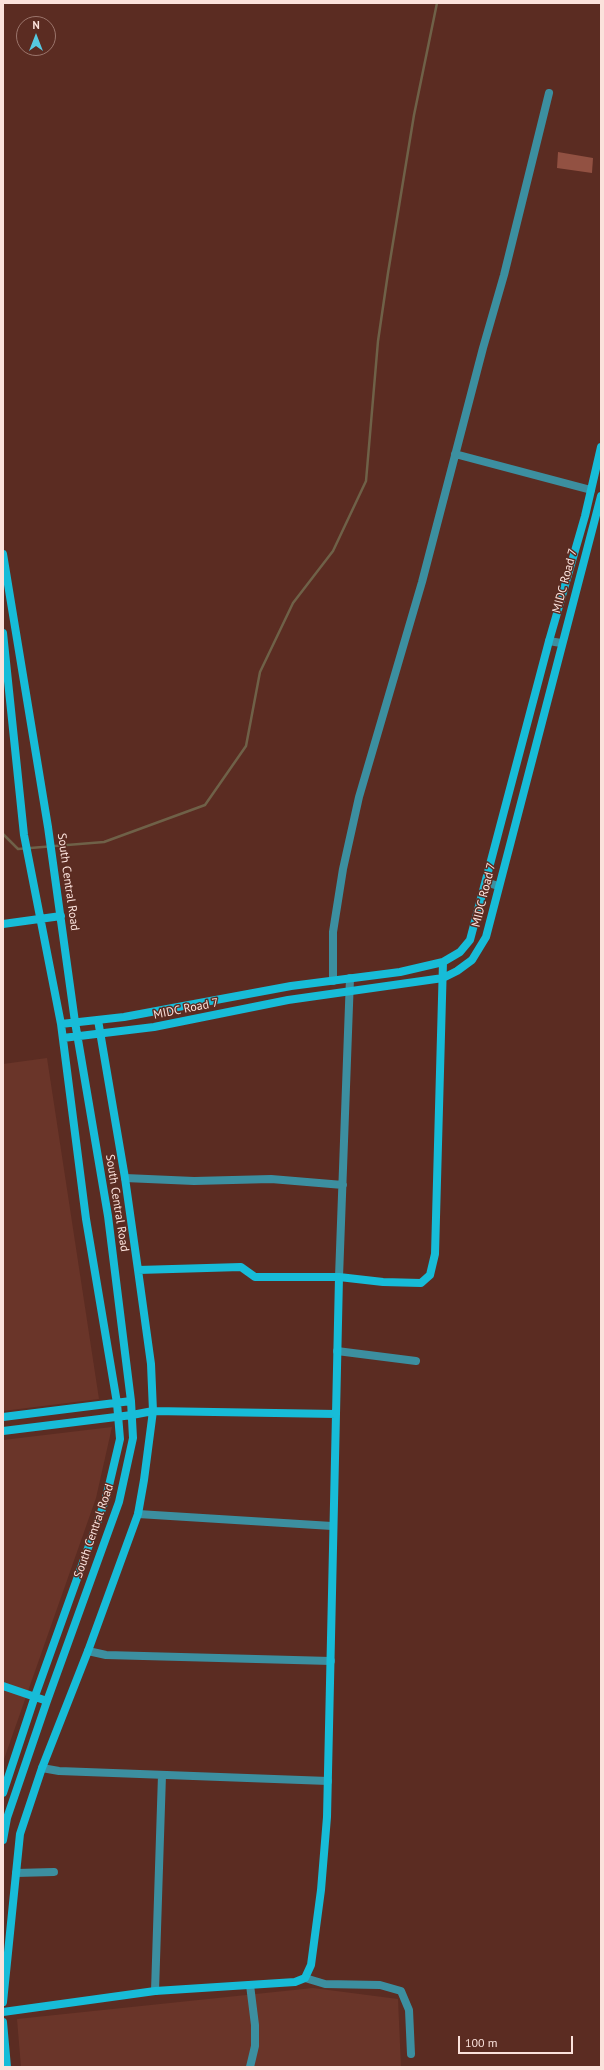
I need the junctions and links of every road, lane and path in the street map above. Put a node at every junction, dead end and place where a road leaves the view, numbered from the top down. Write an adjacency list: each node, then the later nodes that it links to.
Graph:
1 (549, 93): 3 (street)
2 (601, 447): 4 (street, MIDC Road 7)
3 (455, 454): 4 (street); 19 (street)
4 (591, 490): 9 (street, MIDC Road 7)
5 (601, 496): 10 (street, MIDC Road 7)
6 (3, 554): 8 (street, South Central Road)
7 (3, 637): 8 (street); 14 (street, South Central Road)
8 (17, 637): 13 (street, South Central Road)
9 (549, 641): 10 (street); 11 (street, MIDC Road 7)
10 (561, 643): 12 (street, MIDC Road 7)
11 (486, 882): 12 (street); 16 (street, MIDC Road 7)
12 (498, 886): 18 (street, MIDC Road 7)
13 (61, 916): 14 (street); 22 (street, South Central Road)
14 (41, 918): 15 (street); 23 (street, South Central Road)
15 (3, 924)
16 (443, 962): 17 (street, MIDC Road 7); 18 (street)
17 (350, 978): 19 (street, MIDC Road 7); 20 (street)
18 (443, 978): 20 (street, MIDC Road 7); 30 (street)
19 (334, 981): 21 (street, MIDC Road 7)
20 (349, 991): 24 (street, MIDC Road 7); 28 (street)
21 (98, 1020): 22 (street, MIDC Road 7); 24 (street)
22 (75, 1022): 23 (street, MIDC Road 7); 25 (street, South Central Road)
23 (61, 1024): 26 (street, South Central Road)
24 (101, 1033): 25 (street, MIDC Road 7); 27 (street)
25 (78, 1036): 26 (street, MIDC Road 7); 33 (street, South Central Road)
26 (62, 1038): 34 (street, South Central Road)
27 (125, 1178): 28 (street); 29 (street)
28 (343, 1185): 30 (street)
29 (138, 1270): 30 (street); 35 (street)
30 (339, 1277): 31 (street)
31 (337, 1351): 32 (street); 36 (street)
32 (416, 1361)
33 (131, 1401): 34 (street); 37 (street, South Central Road)
34 (117, 1403): 38 (street, South Central Road); 39 (street)
35 (153, 1411): 36 (street); 37 (street); 41 (street)
36 (336, 1414): 42 (street)
37 (132, 1415): 38 (street); 47 (street, South Central Road)
38 (118, 1416): 40 (street); 46 (street, South Central Road)
39 (3, 1417)
40 (3, 1431)
41 (138, 1514): 42 (street); 43 (street)
42 (332, 1526): 44 (street)
43 (88, 1651): 44 (street); 48 (street)
44 (331, 1661): 50 (street)
45 (3, 1686): 46 (street)
46 (35, 1696): 47 (street); 51 (street, South Central Road)
47 (47, 1701): 52 (street, South Central Road)
48 (42, 1768): 49 (street); 54 (street)
49 (162, 1775): 50 (street); 57 (street)
50 (328, 1781): 55 (street)
51 (3, 1793)
52 (3, 1840)
53 (54, 1872): 54 (street)
54 (16, 1873): 58 (street)
55 (305, 1978): 56 (street); 61 (street)
56 (250, 1985): 57 (street); 63 (street)
57 (155, 1991): 59 (street)
58 (3, 2002)
59 (3, 2012)
60 (3, 2022): 62 (street)
61 (411, 2054)
62 (7, 2067)
63 (250, 2067)

